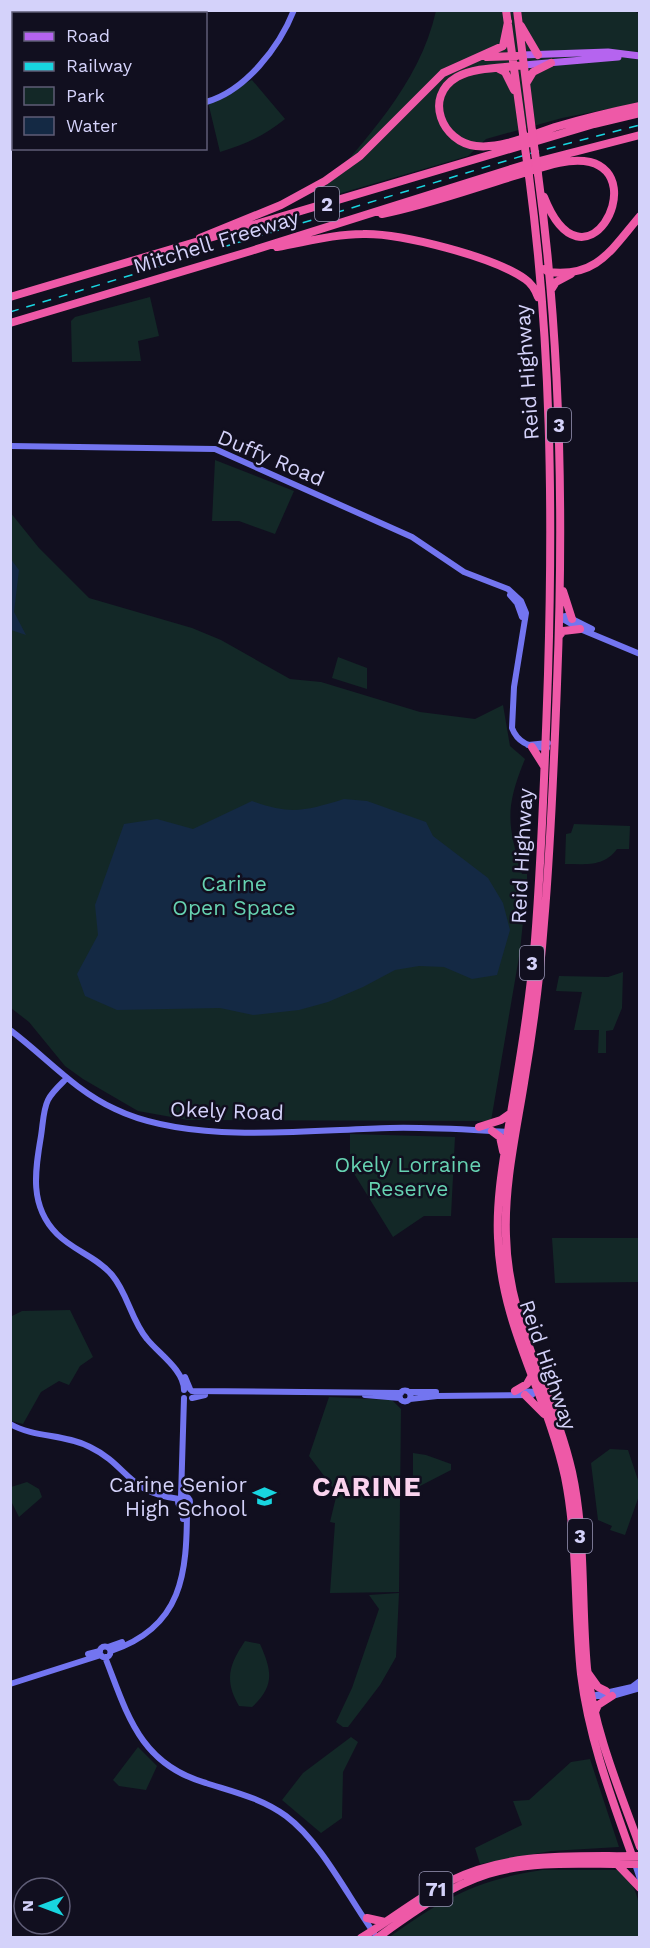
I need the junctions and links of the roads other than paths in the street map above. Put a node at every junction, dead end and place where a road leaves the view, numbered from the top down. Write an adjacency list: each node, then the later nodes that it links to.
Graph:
1 (294, 10): 17 (street)
2 (506, 10): 5 (highway, Reid Highway / 3)
3 (517, 10): 4 (highway, Reid Highway / 3)
4 (518, 20): 6 (highway); 8 (highway, Reid Highway / 3)
5 (508, 22): 7 (highway, Reid Highway / 3); 10 (highway)
6 (538, 55): 8 (main road); 9 (main road)
7 (512, 56): 8 (highway); 10 (highway); 13 (highway, Reid Highway / 3)
8 (522, 56): 12 (highway, Reid Highway / 3)
9 (639, 56): 11 (main road)
10 (480, 57): 25 (highway)
11 (551, 63): 12 (main road); 15 (highway)
12 (524, 65): 13 (highway); 15 (highway, Reid Highway / 3)
13 (514, 67): 14 (highway); 16 (highway, Reid Highway / 3)
14 (497, 69): 16 (highway); 18 (highway)
15 (527, 86): 21 (highway, Reid Highway / 3, bridge)
16 (517, 97): 26 (highway, Reid Highway / 3, bridge)
17 (207, 101)
18 (639, 106)
19 (639, 113): 25 (highway, Mitchell Freeway / 2)
20 (639, 135): 23 (highway, Mitchell Freeway / 2)
21 (540, 188): 23 (highway); 27 (highway, Reid Highway / 3)
22 (639, 216): 28 (highway)
23 (339, 222): 24 (highway, Mitchell Freeway / 2)
24 (251, 251): 31 (highway); 32 (highway, Mitchell Freeway / 2)
25 (162, 253): 30 (highway, Mitchell Freeway / 2)
26 (537, 256): 27 (highway); 31 (highway, Reid Highway / 3)
27 (548, 272): 28 (highway); 29 (highway, Reid Highway / 3)
28 (572, 273): 29 (highway)
29 (550, 294): 34 (highway, Reid Highway / 3)
30 (10, 297)
31 (542, 303): 35 (highway, Reid Highway / 3)
32 (10, 323)
33 (10, 446): 42 (street, Duffy Road)
34 (561, 566): 36 (highway, Reid Highway / 3); 37 (highway)
35 (550, 602): 36 (highway); 38 (highway, Reid Highway / 3)
36 (560, 617): 37 (street); 38 (highway); 39 (street); 40 (highway, Reid Highway / 3)
37 (572, 619): 41 (street)
38 (549, 627): 43 (highway, Reid Highway / 3)
39 (580, 629): 40 (highway); 41 (street)
40 (559, 636): 44 (highway, Reid Highway / 3)
41 (639, 652)
42 (530, 746): 43 (street); 45 (highway)
43 (546, 746): 44 (street); 45 (highway, Reid Highway / 3)
44 (555, 746): 50 (highway, Reid Highway / 3)
45 (545, 767): 48 (highway, Reid Highway / 3)
46 (10, 1030): 47 (street, Okely Road)
47 (67, 1080): 49 (street, Okely Road); 56 (street)
48 (511, 1113): 49 (highway); 50 (highway, Reid Highway / 3)
49 (476, 1127): 50 (street, Okely Road); 51 (street, Okely Road)
50 (512, 1130): 51 (street, Okely Road); 52 (highway, Reid Highway / 3); 53 (highway, Reid Highway / 3)
51 (492, 1131): 52 (highway)
52 (504, 1155): 53 (highway, Reid Highway / 3)
53 (534, 1374): 54 (highway); 55 (highway, Reid Highway / 3); 58 (highway, Reid Highway / 3)
54 (515, 1391): 55 (street); 57 (street)
55 (533, 1393): 57 (street); 58 (street); 62 (highway, Reid Highway / 3)
56 (189, 1394): 57 (street); 60 (street)
57 (410, 1396)
58 (549, 1400): 62 (highway, Reid Highway / 3)
59 (10, 1426): 60 (street)
60 (183, 1502): 61 (street)
61 (105, 1653): 64 (street); 79 (street)
62 (585, 1675): 66 (highway); 67 (highway); 69 (highway, Reid Highway / 3)
63 (639, 1681): 66 (street)
64 (10, 1682)
65 (639, 1688): 66 (street)
66 (609, 1694): 67 (street); 68 (highway)
67 (592, 1696): 68 (highway); 69 (highway)
68 (595, 1714): 70 (highway)
69 (590, 1725): 72 (highway, Reid Highway / 3)
70 (632, 1825): 71 (highway); 73 (highway)
71 (639, 1836)
72 (625, 1837): 74 (highway); 75 (highway, Reid Highway / 3)
73 (639, 1847)
74 (608, 1856): 75 (highway, 71); 80 (highway, 71)
75 (636, 1860): 76 (highway, 71); 77 (street)
76 (615, 1864): 78 (highway); 81 (highway, 71)
77 (639, 1880)
78 (639, 1888)
79 (367, 1920): 80 (highway); 81 (street); 82 (highway)
80 (384, 1922): 81 (highway, 71)
81 (376, 1934): 82 (highway, 71)
82 (360, 1938)

